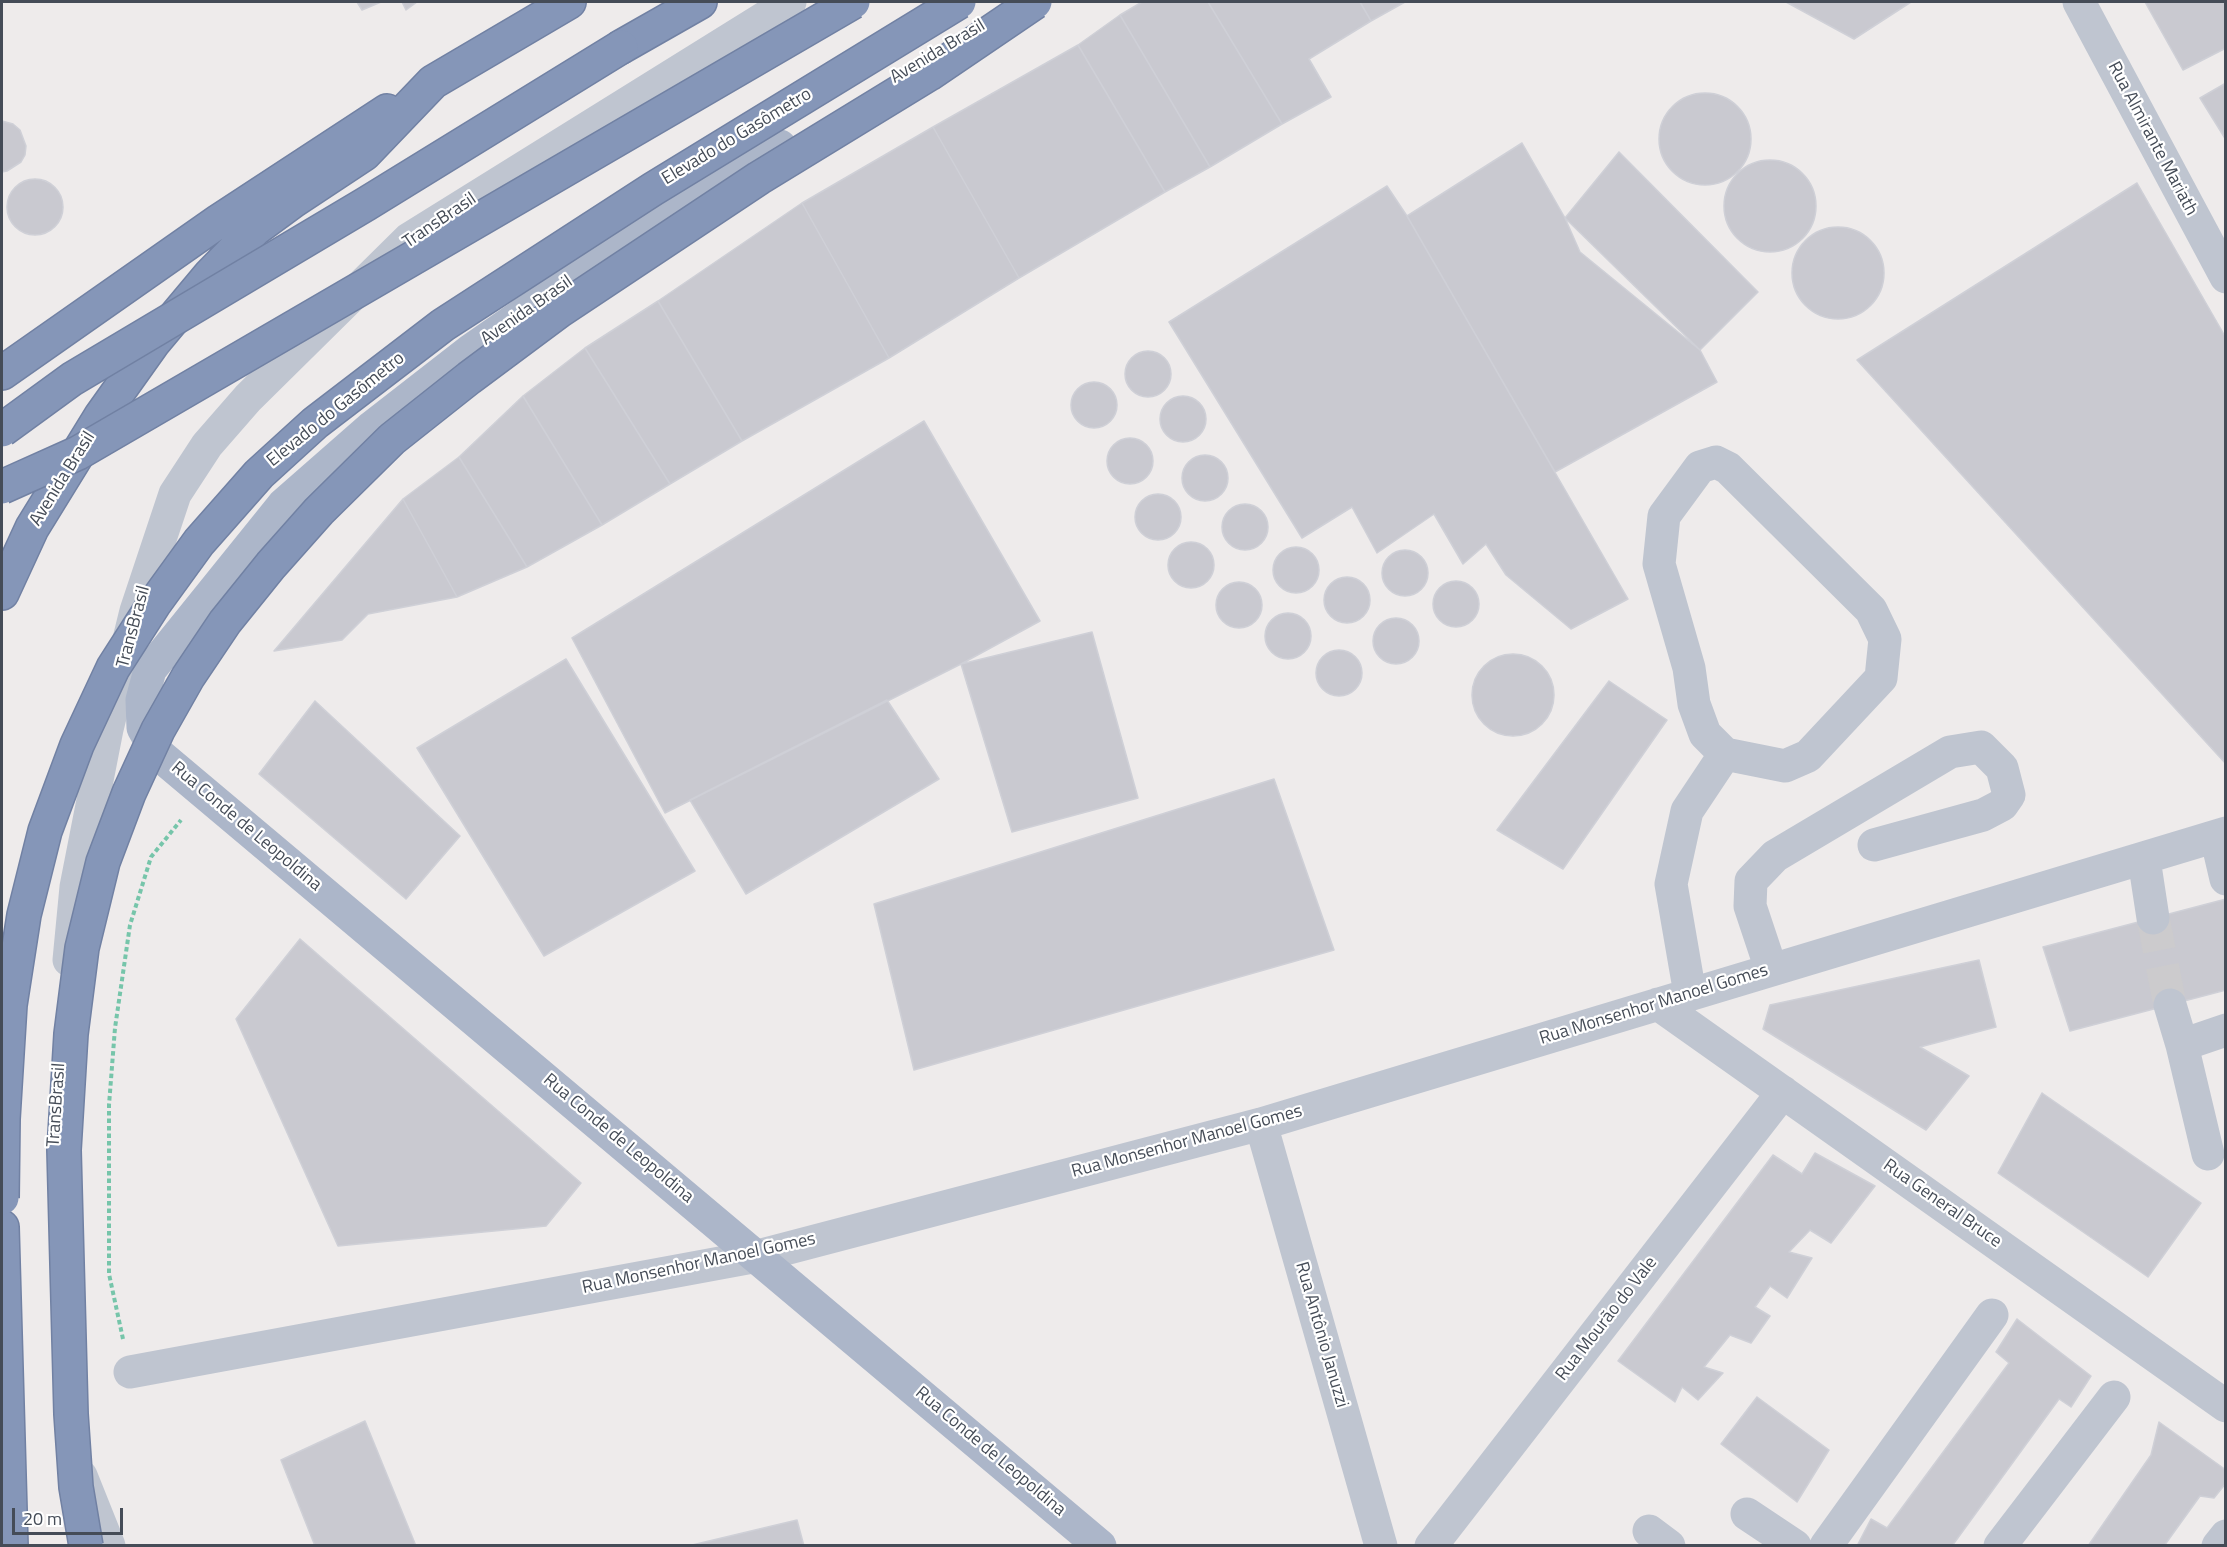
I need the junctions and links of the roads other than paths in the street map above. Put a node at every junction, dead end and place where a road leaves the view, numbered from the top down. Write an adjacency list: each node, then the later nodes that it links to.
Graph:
1 (569, 2): 9 (highway, Avenida Brasil)
2 (700, 2): 12 (highway, bridge)
3 (790, 2): 17 (street, TransBrasil)
4 (853, 2): 13 (highway, bridge)
5 (959, 2): 33 (highway, Elevado do Gasômetro, bridge)
6 (1021, 2): 15 (main road, Avenida Brasil)
7 (1035, 2): 45 (highway, bridge)
8 (2079, 2): 10 (street, Rua Almirante Mariath)
9 (433, 82): 11 (highway); 14 (highway, Avenida Brasil)
10 (2226, 277)
11 (2, 373)
12 (2, 430)
13 (2, 487)
14 (2, 593)
15 (178, 632): 16 (main road, Avenida Brasil); 17 (street)
16 (143, 728): 35 (main road, Rua Conde de Leopoldina)
17 (107, 729): 40 (street, TransBrasil)
18 (1725, 754): 18 (street); 25 (street)
19 (2221, 835): 21 (street, Rua Monsenhor Manoel Gomes); 22 (street)
20 (1874, 845): 24 (street)
21 (2144, 859): 23 (street); 24 (street, Rua Monsenhor Manoel Gomes)
22 (2226, 879)
23 (2153, 918)
24 (1771, 969): 25 (street, Rua Monsenhor Manoel Gomes)
25 (1690, 994): 26 (street, Rua Monsenhor Manoel Gomes)
26 (1658, 1004): 30 (street, Rua General Bruce); 31 (street, Rua Monsenhor Manoel Gomes)
27 (2170, 1005): 29 (street)
28 (2226, 1030): 29 (street)
29 (2182, 1045): 32 (street)
30 (1783, 1092): 39 (street, Rua General Bruce); 49 (street, Rua Mourão do Vale)
31 (1261, 1124): 35 (street, Rua Monsenhor Manoel Gomes); 48 (street, Rua Antônio Januzzi)
32 (2208, 1154)
33 (2, 1198)
34 (2, 1227): 43 (highway)
35 (758, 1256): 37 (street, Rua Monsenhor Manoel Gomes); 47 (main road, Rua Conde de Leopoldina)
36 (1992, 1315): 51 (street)
37 (130, 1372)
38 (2114, 1397): 52 (street)
39 (2226, 1406)
40 (60, 1407): 44 (street); 46 (street, TransBrasil)
41 (1748, 1514): 50 (street)
42 (2226, 1536): 53 (street)
43 (11, 1545)
44 (70, 1545)
45 (86, 1545)
46 (109, 1545)
47 (1100, 1545)
48 (1380, 1545)
49 (1431, 1545)
50 (1795, 1545)
51 (1826, 1545)
52 (2000, 1545)
53 (2218, 1545)

